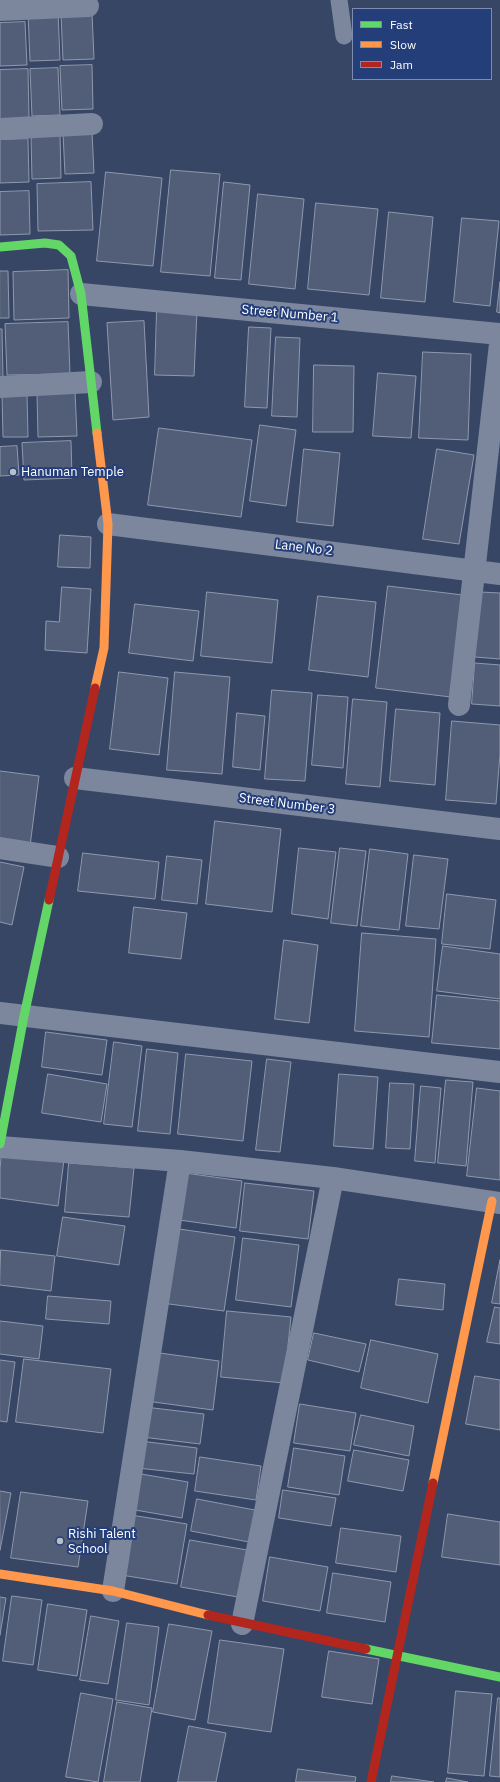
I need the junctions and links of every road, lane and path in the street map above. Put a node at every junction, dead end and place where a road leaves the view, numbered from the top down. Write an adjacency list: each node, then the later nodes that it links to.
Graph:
1 (339, 0): 4 (lane)
2 (88, 6): 3 (street)
3 (0, 10)
4 (344, 36)
5 (92, 124): 6 (street)
6 (0, 129)
7 (0, 247): 8 (street)
8 (81, 294): 9 (street, Street Number 1); 11 (street)
9 (500, 334)
10 (500, 344): 14 (street)
11 (91, 382): 12 (street); 13 (street)
12 (0, 387)
13 (108, 524): 14 (street, Lane No 2); 17 (street)
14 (474, 570): 15 (street, Lane No 2); 16 (street)
15 (500, 574)
16 (459, 705)
17 (74, 778): 18 (street, Street Number 3); 20 (street)
18 (500, 830)
19 (0, 848): 20 (street)
20 (58, 857): 22 (street)
21 (0, 1013): 22 (street)
22 (24, 1016): 23 (street); 24 (street)
23 (500, 1072)
24 (0, 1144)
25 (0, 1147): 26 (street)
26 (180, 1161): 27 (street); 30 (street)
27 (334, 1178): 28 (street); 31 (street)
28 (496, 1202): 32 (street)
29 (0, 1574): 30 (street)
30 (113, 1591): 31 (street)
31 (242, 1624): 32 (street)
32 (398, 1657): 33 (street); 34 (street)
33 (500, 1677)
34 (371, 1782)

